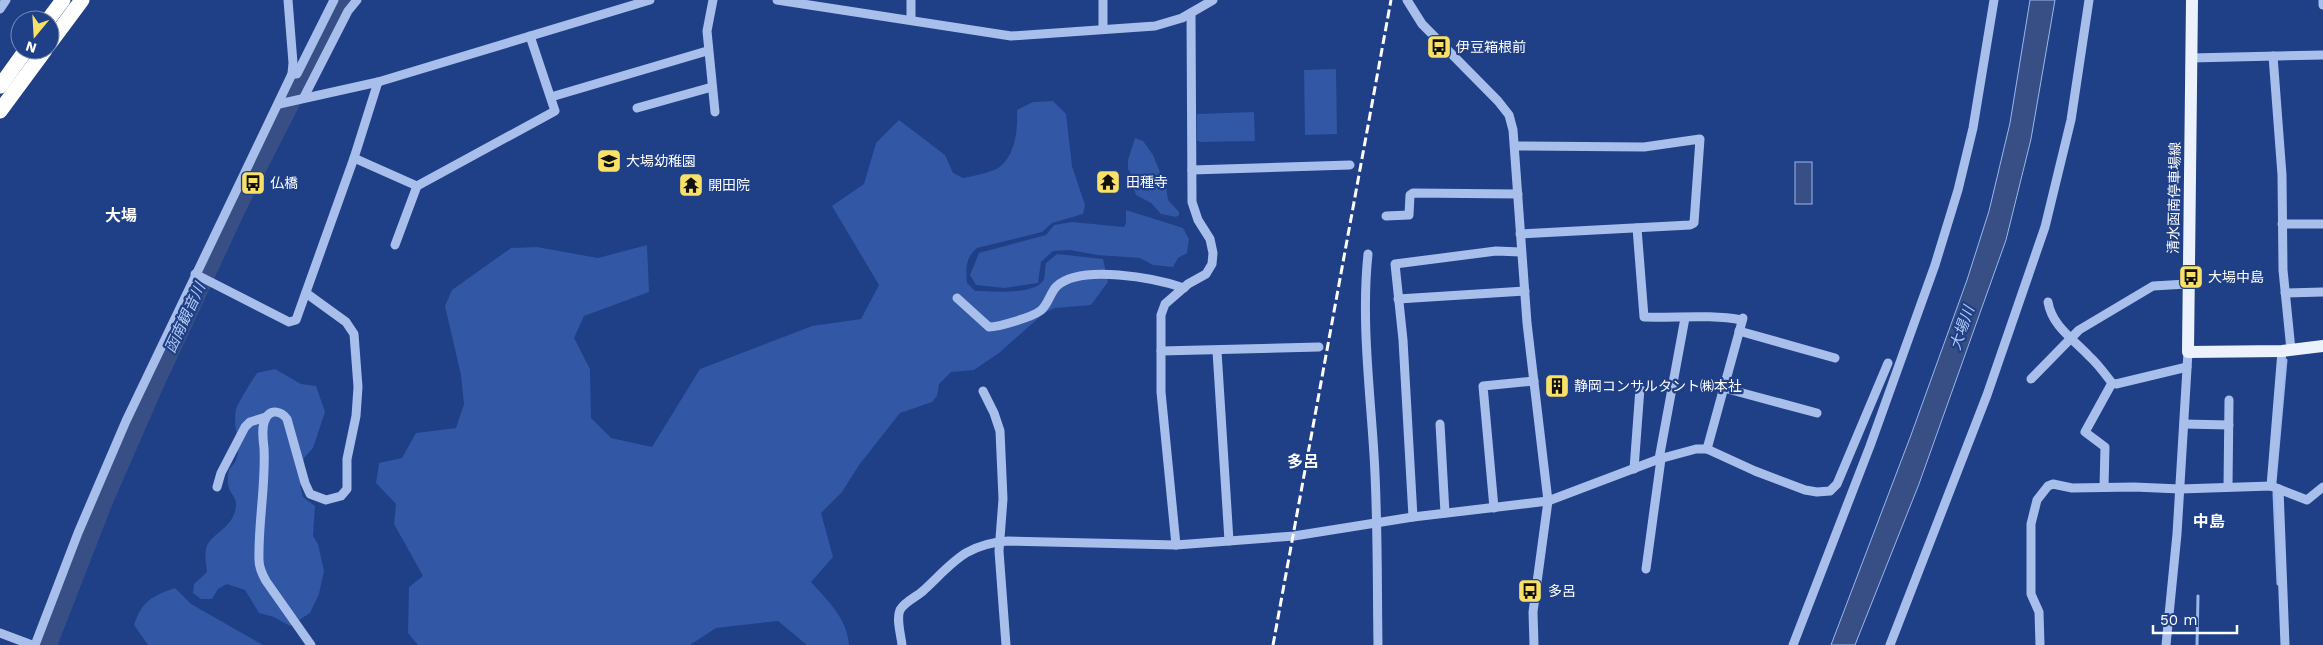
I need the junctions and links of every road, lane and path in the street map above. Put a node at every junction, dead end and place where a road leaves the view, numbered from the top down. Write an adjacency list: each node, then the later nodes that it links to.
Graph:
1 (6, 0): 18 (street)
2 (82, 0): 22 (highway)
3 (288, 0): 30 (street)
4 (334, 0): 30 (street)
5 (356, 0): 35 (street)
6 (650, 0): 23 (street)
7 (713, 0): 24 (street)
8 (777, 0): 20 (street)
9 (911, 0): 20 (street)
10 (1103, 0): 21 (street)
11 (1213, 0): 19 (street)
12 (1407, 0): 40 (street)
13 (1994, 0): 89 (street)
14 (2089, 0): 116 (street)
15 (2192, 0): 27 (main road, 清水函南停車場線)
16 (2322, 0): 17 (street)
17 (2323, 5)
18 (0, 9)
19 (1191, 12): 21 (street); 43 (street)
20 (911, 20): 21 (street)
21 (1103, 29)
22 (60, 30)
23 (530, 36): 31 (street); 34 (street)
24 (708, 51): 33 (street); 34 (street)
25 (2323, 55): 26 (street)
26 (2273, 56): 27 (street); 47 (street)
27 (2191, 58): 55 (main road, 清水函南停車場線)
28 (19, 60): 32 (highway)
29 (38, 60): 38 (highway)
30 (292, 74): 36 (street)
31 (378, 82): 35 (street); 41 (street)
32 (0, 86)
33 (712, 87): 37 (street); 39 (street)
34 (551, 97): 44 (street)
35 (304, 98): 36 (street)
36 (279, 104): 54 (street)
37 (637, 108)
38 (0, 111)
39 (715, 112)
40 (1515, 146): 45 (street); 49 (street)
41 (354, 158): 44 (street); 60 (street)
42 (1350, 165): 43 (street)
43 (1192, 170): 56 (street)
44 (417, 186): 51 (street)
45 (1518, 194): 46 (street); 50 (street)
46 (1386, 216)
47 (2282, 224): 48 (street); 58 (street)
48 (2323, 224)
49 (1637, 228): 50 (street); 64 (street)
50 (1520, 234): 52 (street)
51 (395, 244)
52 (1522, 252): 57 (street); 62 (street)
53 (1368, 254): 103 (street)
54 (195, 274): 60 (street); 109 (street)
55 (2187, 284): 66 (street); 72 (main road, 清水函南停車場線)
56 (1184, 288): 61 (street); 69 (street)
57 (1525, 290): 62 (street); 77 (street)
58 (2284, 292): 59 (street); 71 (street)
59 (2323, 292)
60 (306, 294): 84 (street)
61 (957, 298)
62 (1398, 299): 102 (street)
63 (2048, 302): 66 (street)
64 (1685, 318): 65 (street); 91 (street)
65 (1740, 331): 73 (street); 80 (street)
66 (2071, 338): 76 (street); 78 (street)
67 (2323, 346): 71 (main road)
68 (1318, 347): 70 (street)
69 (1161, 351): 70 (street); 106 (street)
70 (1217, 351): 104 (street)
71 (2287, 351): 72 (main road); 97 (street)
72 (2188, 352): 75 (street)
73 (1835, 358)
74 (1888, 363): 88 (street)
75 (2187, 367): 78 (street); 86 (street)
76 (2031, 379)
77 (1534, 381): 99 (street); 100 (street)
78 (2112, 383): 94 (street)
79 (1640, 388): 92 (street)
80 (1724, 388): 83 (street); 90 (street)
81 (982, 391): 105 (street)
82 (2229, 400): 87 (street)
83 (1816, 413)
84 (266, 418): 93 (street); 110 (street)
85 (1440, 424): 101 (street)
86 (2184, 424): 87 (street); 98 (street)
87 (2229, 425): 95 (street)
88 (1856, 440): 89 (street); 90 (street)
89 (1870, 446): 115 (street)
90 (1707, 449): 91 (street)
91 (1660, 459): 92 (street); 107 (street)
92 (1634, 469): 99 (street)
93 (217, 487)
94 (2104, 487): 98 (street); 117 (street)
95 (2228, 487): 97 (street); 98 (street)
96 (2323, 487): 97 (street)
97 (2275, 488): 119 (street)
98 (2180, 489): 118 (street)
99 (1548, 500): 100 (street); 114 (street)
100 (1494, 508): 101 (street)
101 (1445, 513): 102 (street)
102 (1413, 517): 103 (street)
103 (1378, 522): 104 (street); 113 (street)
104 (1229, 541): 106 (street)
105 (999, 542): 106 (street); 111 (street); 112 (street)
106 (1176, 545)
107 (1646, 569)
108 (0, 633): 109 (street)
109 (33, 645)
110 (311, 645)
111 (902, 645)
112 (1006, 645)
113 (1378, 645)
114 (1534, 645)
115 (1792, 645)
116 (1890, 645)
117 (2040, 645)
118 (2166, 645)
119 (2285, 645)

